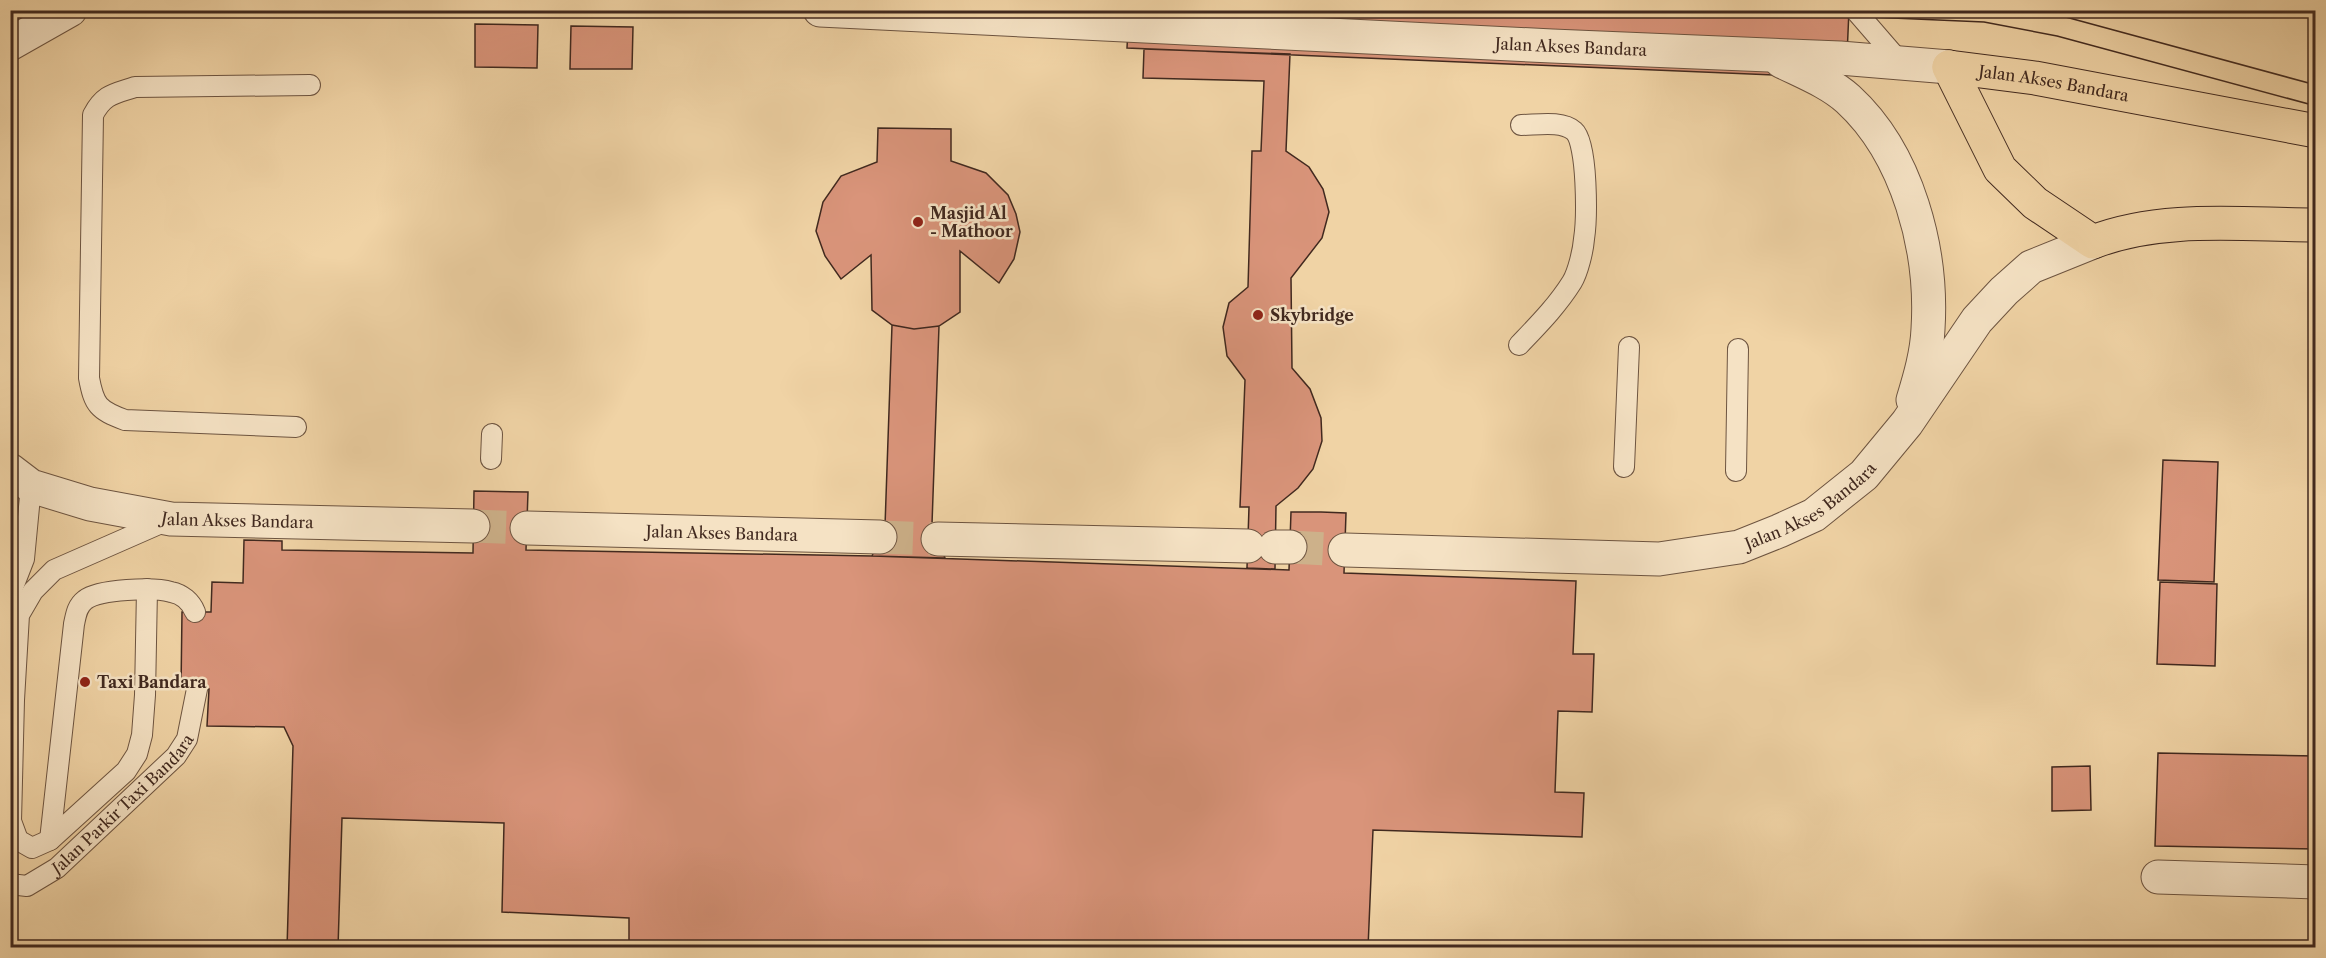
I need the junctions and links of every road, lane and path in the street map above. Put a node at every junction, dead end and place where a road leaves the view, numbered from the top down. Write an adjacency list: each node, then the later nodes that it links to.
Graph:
1 (70, 10): 5 (street)
2 (820, 10): 4 (street, Jalan Akses Bandara)
3 (1855, 10): 7 (lane)
4 (928, 13): 6 (street, Jalan Akses Bandara)
5 (10, 44)
6 (1771, 56): 7 (street, Jalan Akses Bandara); 17 (street)
7 (1900, 62): 8 (street, Jalan Akses Bandara)
8 (1949, 67): 11 (highway, Jalan Akses Bandara); 13 (highway)
9 (310, 85): 18 (lane)
10 (1521, 125): 14 (lane)
11 (2316, 131)
12 (2316, 225): 13 (highway, Jalan Akses Bandara)
13 (2093, 242): 17 (street, Jalan Akses Bandara)
14 (1519, 345)
15 (1629, 347): 21 (lane)
16 (1738, 349): 22 (lane)
17 (1908, 423): 30 (street, Jalan Akses Bandara)
18 (296, 427)
19 (492, 434): 20 (lane)
20 (491, 459)
21 (1624, 467)
22 (1736, 471)
23 (18, 478): 24 (street, Jalan Akses Bandara); 32 (lane)
24 (171, 519): 25 (street, Jalan Akses Bandara); 35 (lane, Jalan Parkir Taxi Bandara)
25 (473, 526)
26 (527, 528): 27 (street, Jalan Akses Bandara)
27 (880, 537)
28 (938, 539): 29 (street)
29 (1271, 546)
30 (1345, 550)
31 (147, 589): 33 (lane); 35 (lane, Jalan Parkir Taxi Bandara); 35 (lane)
32 (10, 595)
33 (195, 612)
34 (197, 689): 38 (lane, Jalan Parkir Taxi Bandara)
35 (50, 840)
36 (2158, 878): 37 (street)
37 (2316, 882)
38 (10, 884)

